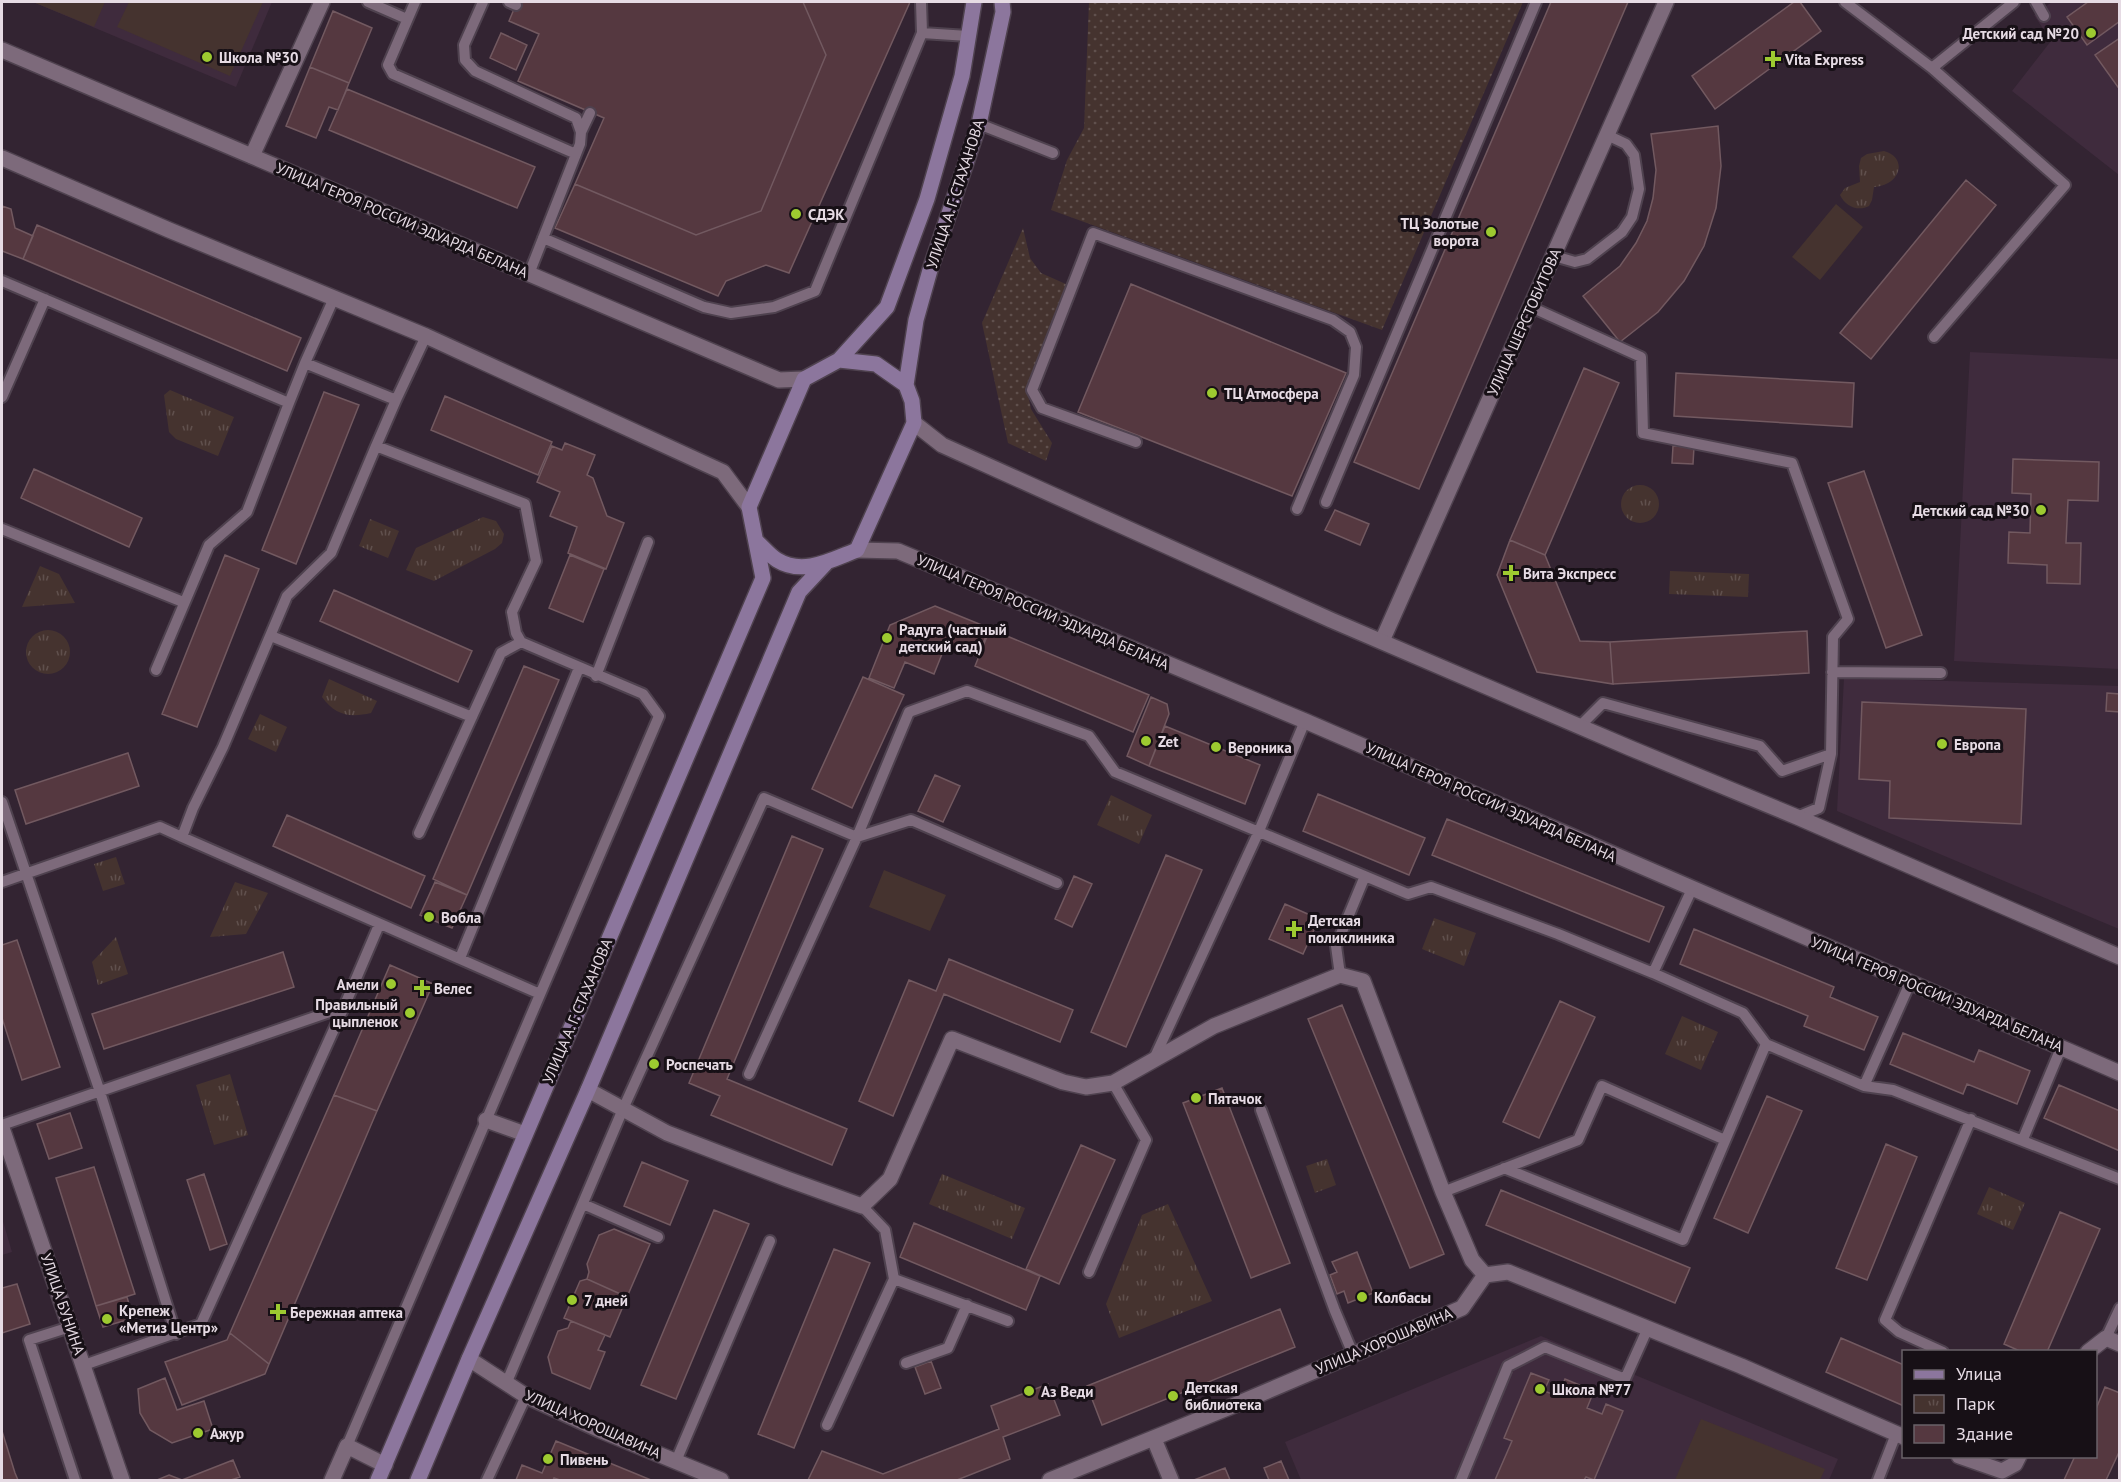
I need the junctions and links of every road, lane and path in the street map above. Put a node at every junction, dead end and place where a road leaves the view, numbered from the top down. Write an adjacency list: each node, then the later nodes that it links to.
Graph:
1 (322, 2): 25 (street)
2 (368, 2): 14 (lane)
3 (415, 2): 14 (lane)
4 (483, 2): 21 (lane)
5 (921, 2): 15 (lane)
6 (974, 2): 16 (main road, УЛИЦА А. Г. СТАХАНОВА)
7 (1002, 2): 20 (main road, УЛИЦА А. Г. СТАХАНОВА)
8 (1536, 2): 46 (lane)
9 (1666, 2): 22 (street, УЛИЦА ШЕРСТОБИТОВА)
10 (1845, 2): 18 (lane)
11 (2014, 2): 18 (lane)
12 (2036, 2): 13 (lane)
13 (2044, 16)
14 (407, 19): 24 (lane)
15 (922, 33): 16 (lane); 27 (lane)
16 (968, 36): 36 (main road, УЛИЦА А. Г. СТАХАНОВА)
17 (2, 50): 25 (street, УЛИЦА ГЕРОЯ РОССИИ ЭДУАРДА БЕЛАНА)
18 (1932, 68): 35 (lane)
19 (590, 113): 21 (lane)
20 (979, 124): 23 (lane); 39 (main road, УЛИЦА А. Г. СТАХАНОВА)
21 (581, 132): 24 (lane)
22 (1607, 135): 28 (street, УЛИЦА ШЕРСТОБИТОВА); 28 (lane)
23 (1053, 153)
24 (576, 154): 27 (lane)
25 (252, 156): 29 (street, УЛИЦА ГЕРОЯ РОССИИ ЭДУАРДА БЕЛАНА)
26 (2, 158): 31 (street)
27 (543, 238): 29 (lane)
28 (1554, 256): 33 (street, УЛИЦА ШЕРСТОБИТОВА)
29 (529, 274): 38 (street, УЛИЦА ГЕРОЯ РОССИИ ЭДУАРДА БЕЛАНА)
30 (2, 281): 32 (lane)
31 (334, 298): 34 (street); 37 (lane)
32 (45, 299): 40 (lane); 42 (lane)
33 (1531, 308): 56 (street, УЛИЦА ШЕРСТОБИТОВА); 60 (lane)
34 (426, 336): 41 (lane); 47 (street)
35 (1934, 337)
36 (839, 360): 38 (main road); 39 (main road)
37 (305, 363): 41 (lane); 42 (lane)
38 (804, 379): 47 (main road)
39 (906, 385): 43 (main road)
40 (2, 397)
41 (396, 400): 45 (lane)
42 (289, 403): 54 (lane)
43 (914, 423): 52 (main road); 56 (street)
44 (1136, 442): 48 (lane)
45 (376, 446): 55 (lane); 57 (lane)
46 (1326, 502)
47 (748, 507): 50 (main road, УЛИЦА А. Г. СТАХАНОВА)
48 (1297, 509)
49 (2, 529): 54 (lane)
50 (756, 540): 53 (main road); 100 (main road, УЛИЦА А. Г. СТАХАНОВА)
51 (648, 542): 62 (lane)
52 (857, 550): 53 (main road); 64 (street, УЛИЦА ГЕРОЯ РОССИИ ЭДУАРДА БЕЛАНА)
53 (827, 562): 93 (main road)
54 (183, 602): 59 (lane)
55 (272, 636): 63 (lane); 71 (lane)
56 (1382, 641): 65 (street)
57 (521, 642): 58 (lane); 63 (lane)
58 (579, 668): 62 (lane); 80 (lane)
59 (156, 670)
60 (1832, 672): 61 (lane); 66 (lane)
61 (1941, 673)
62 (596, 676): 84 (lane)
63 (472, 717): 70 (lane)
64 (1305, 721): 69 (lane); 77 (street, УЛИЦА ГЕРОЯ РОССИИ ЭДУАРДА БЕЛАНА)
65 (1580, 726): 66 (lane); 68 (street)
66 (1831, 754): 68 (lane)
67 (2, 802): 73 (lane)
68 (1797, 817): 79 (street)
69 (1259, 831): 72 (lane); 74 (lane); 88 (lane)
70 (419, 833)
71 (182, 837): 73 (lane); 78 (lane)
72 (857, 837): 76 (lane); 90 (lane); 95 (lane)
73 (27, 873): 75 (lane); 94 (lane)
74 (1365, 876): 81 (lane); 82 (lane)
75 (2, 882)
76 (1057, 883)
77 (1692, 889): 81 (lane); 83 (street, УЛИЦА ГЕРОЯ РОССИИ ЭДУАРДА БЕЛАНА)
78 (379, 925): 80 (lane); 85 (lane)
79 (2120, 957)
80 (459, 958): 84 (lane)
81 (1653, 973): 86 (lane)
82 (1340, 975): 88 (street); 105 (street)
83 (1910, 983): 87 (street, УЛИЦА ГЕРОЯ РОССИИ ЭДУАРДА БЕЛАНА); 92 (lane)
84 (540, 994): 98 (lane)
85 (344, 1007): 94 (lane); 118 (lane)
86 (1766, 1044): 92 (lane); 102 (lane)
87 (2061, 1047): 89 (street, УЛИЦА ГЕРОЯ РОССИИ ЭДУАРДА БЕЛАНА); 101 (lane)
88 (1153, 1062): 91 (street)
89 (2120, 1073)
90 (748, 1074)
91 (1113, 1083): 107 (street); 110 (lane)
92 (1864, 1086): 97 (lane)
93 (588, 1090): 95 (street); 123 (main road)
94 (100, 1092): 99 (lane); 118 (lane)
95 (624, 1109): 106 (lane); 107 (street)
96 (1261, 1110): 122 (lane)
97 (1971, 1119): 101 (lane); 120 (lane)
98 (486, 1120): 100 (street); 131 (lane)
99 (2, 1127): 116 (street, УЛИЦА БУНИНА)
100 (525, 1134): 135 (main road, УЛИЦА А. Г. СТАХАНОВА)
101 (2023, 1139): 104 (lane)
102 (1725, 1140): 103 (lane); 103 (lane)
103 (1504, 1168): 105 (lane)
104 (2120, 1179)
105 (1443, 1192): 111 (street)
106 (583, 1204): 108 (lane); 126 (lane)
107 (862, 1206): 112 (lane)
108 (658, 1237)
109 (770, 1241): 134 (lane)
110 (1089, 1272)
111 (1485, 1275): 117 (street); 122 (street, УЛИЦА ХОРОШАВИНА)
112 (894, 1279): 113 (lane); 128 (lane)
113 (967, 1305): 115 (lane); 124 (lane)
114 (2120, 1308): 119 (lane)
115 (1008, 1321)
116 (70, 1327): 125 (street, УЛИЦА БУНИНА); 136 (lane)
117 (1647, 1330): 129 (street); 145 (lane)
118 (176, 1334): 125 (lane)
119 (2113, 1341): 121 (street)
120 (1940, 1350)
121 (2093, 1350)
122 (1353, 1354): 130 (street, УЛИЦА ХОРОШАВИНА)
123 (469, 1359): 126 (street, УЛИЦА ХОРОШАВИНА); 140 (main road)
124 (906, 1363)
125 (84, 1365): 137 (street, УЛИЦА БУНИНА)
126 (506, 1384): 127 (street, УЛИЦА ХОРОШАВИНА)
127 (526, 1396): 134 (street, УЛИЦА ХОРОШАВИНА); 141 (lane)
128 (827, 1425)
129 (1900, 1436): 146 (lane)
130 (1154, 1439): 143 (street, УЛИЦА ХОРОШАВИНА); 144 (street)
131 (347, 1446): 135 (street); 138 (street)
132 (1965, 1458): 133 (street)
133 (2018, 1458)
134 (676, 1461): 142 (street, УЛИЦА ХОРОШАВИНА)
135 (385, 1465): 139 (main road, УЛИЦА А. Г. СТАХАНОВА)
136 (75, 1480)
137 (122, 1480)
138 (332, 1480)
139 (378, 1480)
140 (418, 1480)
141 (487, 1480)
142 (721, 1480)
143 (1050, 1480)
144 (1171, 1480)
145 (1461, 1480)
146 (1878, 1480)

